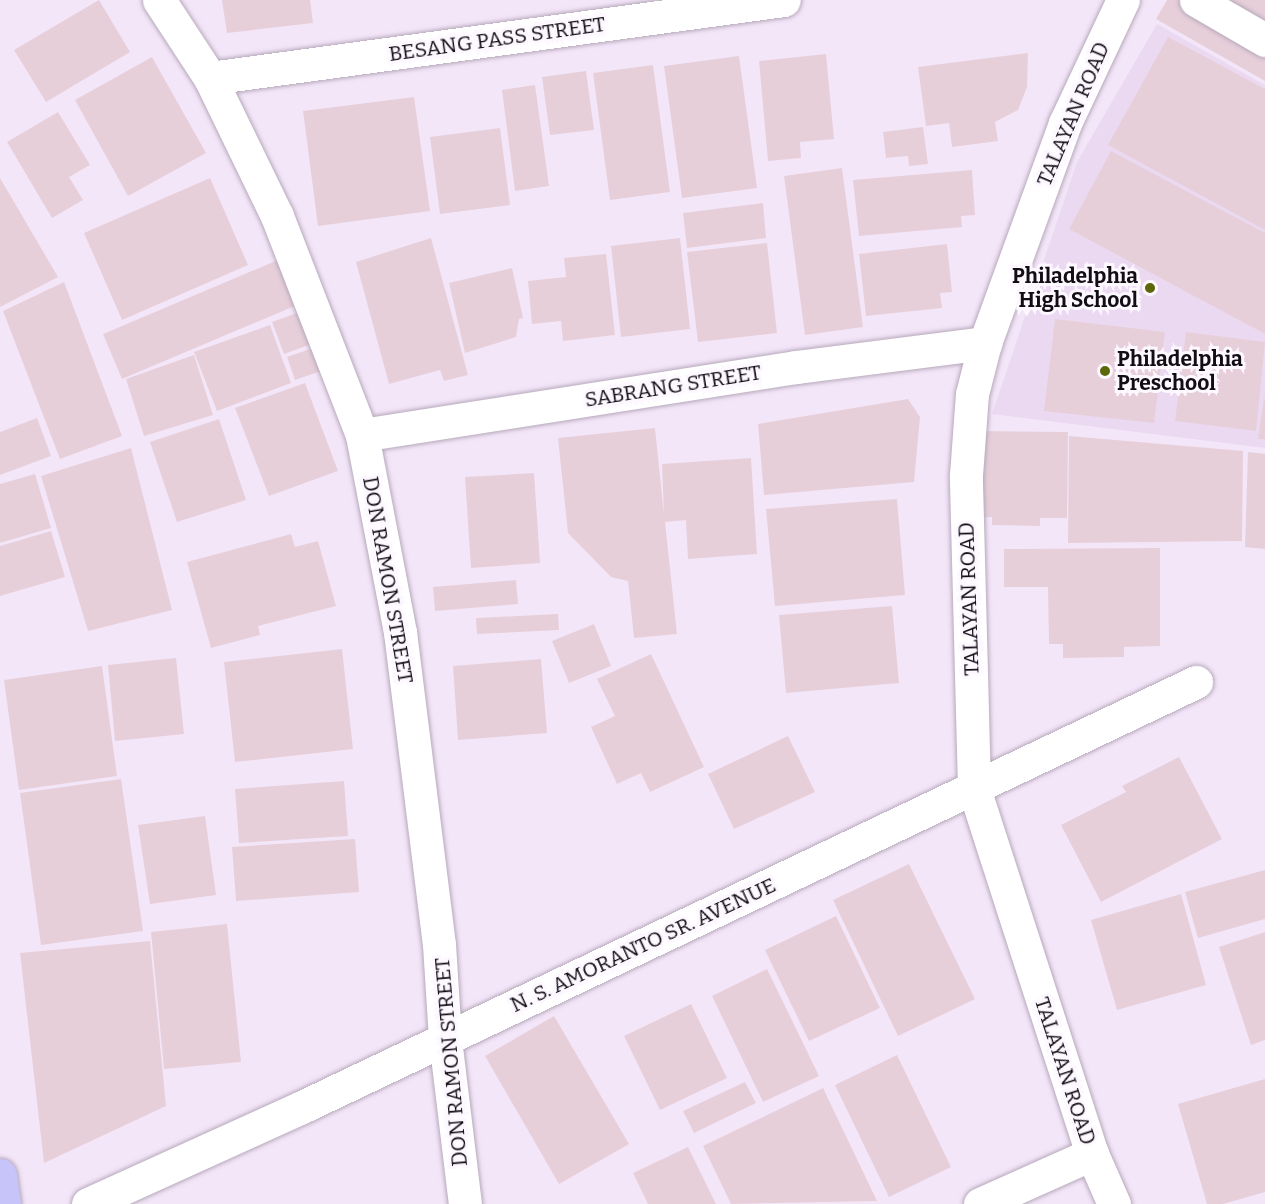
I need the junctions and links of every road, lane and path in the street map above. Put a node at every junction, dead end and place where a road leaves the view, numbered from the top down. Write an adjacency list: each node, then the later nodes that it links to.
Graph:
1 (159, 0): 6 (street, DON RAMON STREET)
2 (784, 0): 6 (street, BESANG PASS STREET)
3 (1123, 0): 7 (street, TALAYAN ROAD)
4 (1196, 0): 5 (street)
5 (1265, 40)
6 (210, 78): 8 (street, DON RAMON STREET)
7 (985, 343): 8 (street, SABRANG STREET); 10 (street, TALAYAN ROAD)
8 (362, 435): 11 (street, DON RAMON STREET)
9 (1196, 682): 10 (street, N. S. AMORANTO SR. AVENUE)
10 (974, 788): 11 (street, N. S. AMORANTO SR. AVENUE); 12 (street, TALAYAN ROAD)
11 (445, 1039): 15 (street, N. S. AMORANTO SR. AVENUE); 16 (street, DON RAMON STREET)
12 (1092, 1155): 17 (street); 18 (street, TALAYAN ROAD)
13 (0, 1175): 14 (main road)
14 (4, 1204)
15 (88, 1204)
16 (465, 1204)
17 (980, 1204)
18 (1114, 1204)

